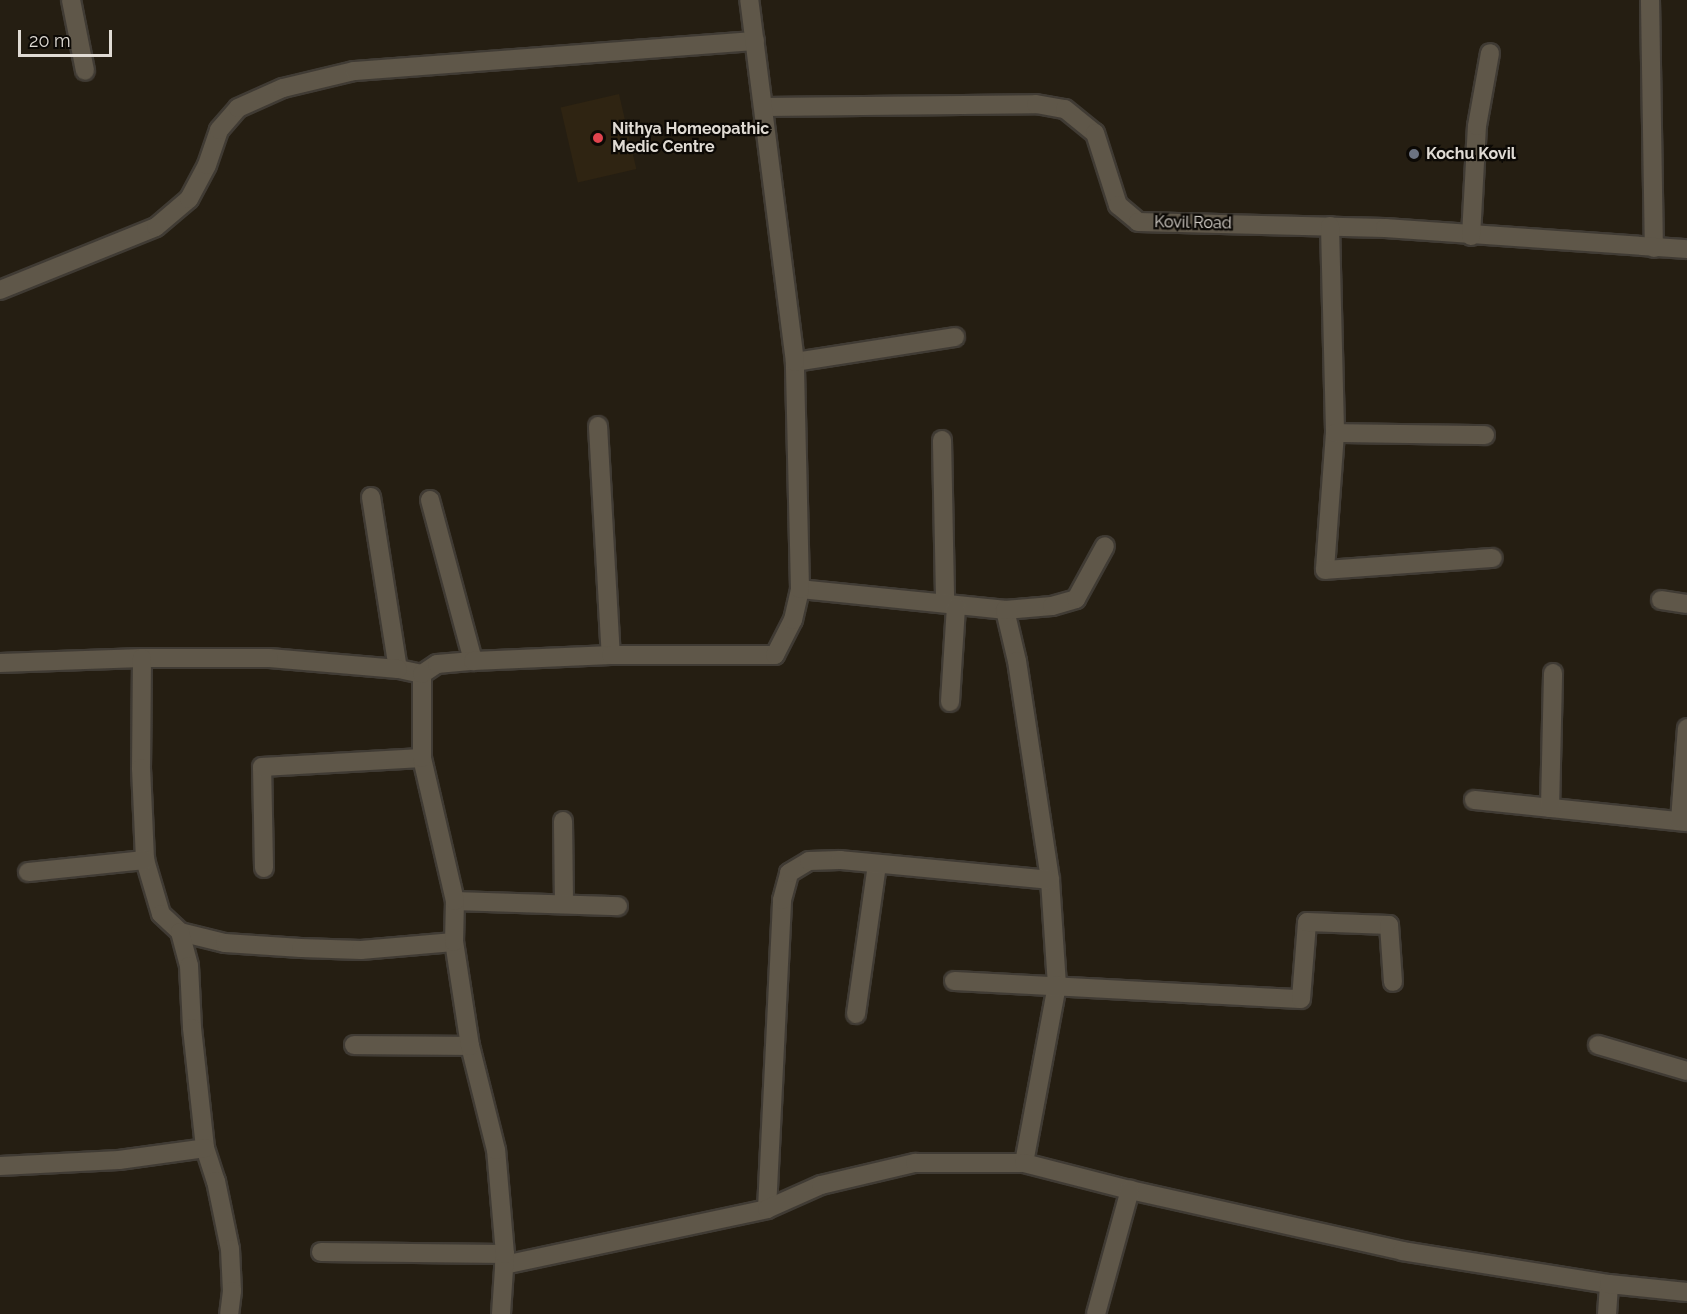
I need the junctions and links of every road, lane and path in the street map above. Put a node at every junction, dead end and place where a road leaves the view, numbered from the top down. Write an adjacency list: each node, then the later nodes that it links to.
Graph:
1 (71, 0): 6 (street)
2 (749, 0): 4 (street)
3 (1650, 0): 10 (street)
4 (754, 41): 7 (street); 12 (street)
5 (1490, 52): 9 (street)
6 (85, 71)
7 (765, 107): 8 (street, Kovil Road); 14 (street)
8 (1330, 226): 9 (street, Kovil Road); 16 (street)
9 (1471, 236): 10 (street, Kovil Road)
10 (1654, 249): 11 (street, Kovil Road)
11 (1687, 249)
12 (0, 290)
13 (955, 337): 14 (street)
14 (795, 362): 23 (street)
15 (598, 426): 28 (street)
16 (1335, 433): 17 (street); 22 (street)
17 (1485, 435)
18 (942, 440): 26 (street)
19 (371, 497): 32 (street)
20 (430, 500): 30 (street)
21 (1104, 546): 27 (street)
22 (1493, 558)
23 (800, 589): 26 (street); 28 (street)
24 (1660, 600): 25 (street)
25 (1687, 604)
26 (951, 605): 27 (street); 35 (street)
27 (1005, 610): 46 (street)
28 (610, 655): 30 (street)
29 (142, 657): 31 (street); 32 (street); 42 (street)
30 (473, 660): 34 (street)
31 (0, 663)
32 (398, 669): 34 (street)
33 (1553, 673): 39 (street)
34 (422, 674): 37 (street)
35 (950, 702)
36 (1687, 728): 41 (street)
37 (422, 759): 44 (street); 47 (street)
38 (1474, 800): 39 (street)
39 (1550, 808): 41 (street)
40 (563, 821): 48 (street)
41 (1684, 822)
42 (145, 860): 45 (street); 50 (street)
43 (877, 864): 46 (street); 55 (street); 64 (street)
44 (264, 868)
45 (28, 872)
46 (1050, 880): 54 (street)
47 (455, 901): 48 (street); 51 (street)
48 (564, 903): 49 (street)
49 (618, 906)
50 (180, 932): 51 (street); 60 (street)
51 (454, 942): 58 (street)
52 (954, 981): 54 (street)
53 (1393, 982): 54 (street)
54 (1057, 986): 61 (street)
55 (856, 1014)
56 (354, 1045): 58 (street)
57 (1598, 1045): 59 (street)
58 (470, 1046): 66 (street)
59 (1687, 1071)
60 (205, 1148): 62 (street); 69 (street)
61 (1024, 1163): 63 (street); 64 (street)
62 (0, 1166)
63 (1130, 1190): 67 (street); 71 (street)
64 (767, 1209): 66 (street)
65 (321, 1252): 66 (street)
66 (504, 1259): 70 (street)
67 (1609, 1284): 68 (street); 72 (street)
68 (1687, 1292)
69 (229, 1314)
70 (501, 1314)
71 (1096, 1314)
72 (1606, 1314)

